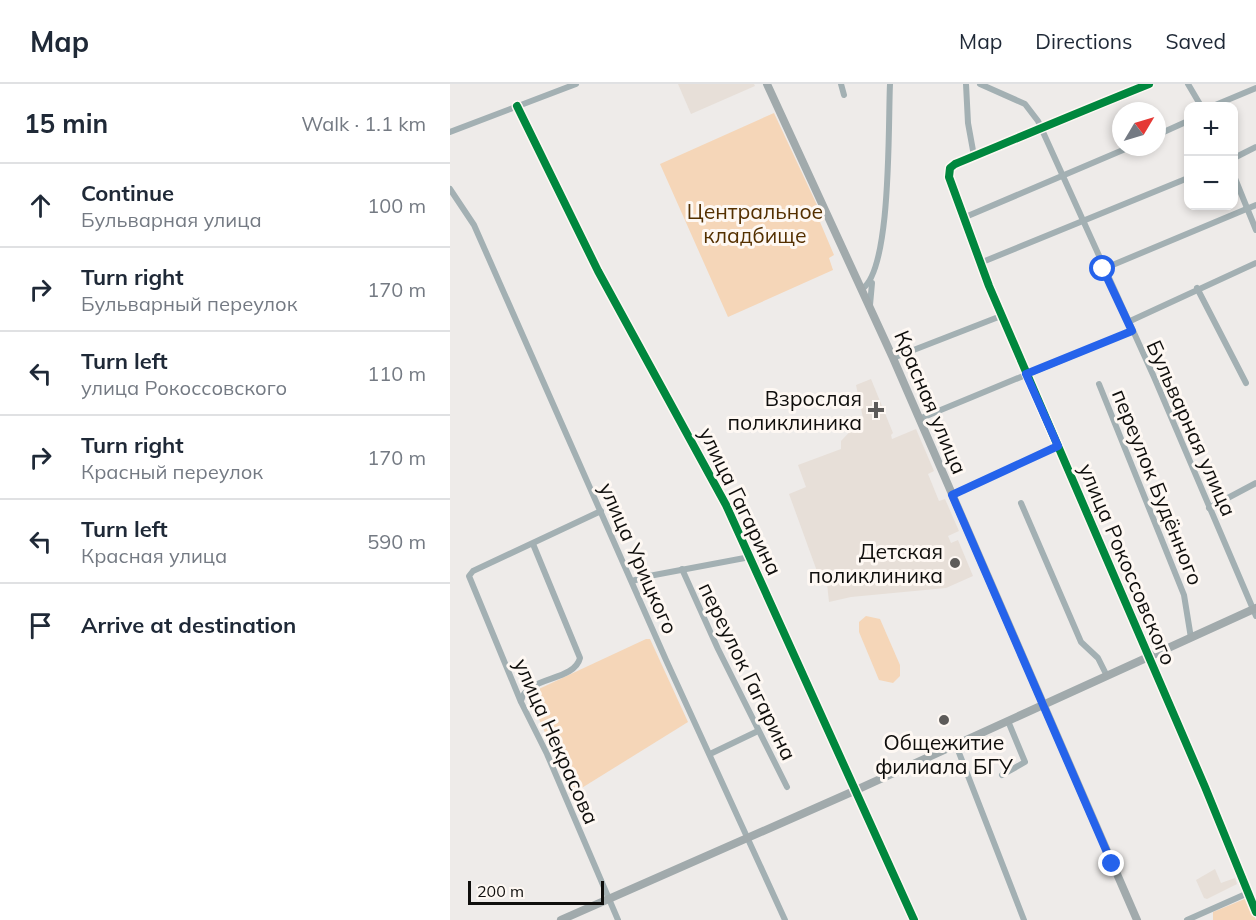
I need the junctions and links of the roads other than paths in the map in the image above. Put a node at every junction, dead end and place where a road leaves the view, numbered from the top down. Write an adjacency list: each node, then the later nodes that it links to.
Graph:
1 (576, 84): 13 (street)
2 (767, 84): 36 (main road, Красная улица)
3 (841, 84): 10 (street)
4 (890, 84): 34 (street)
5 (966, 84): 20 (street)
6 (980, 84): 15 (street, Бульварная улица)
7 (1149, 84): 15 (street)
8 (1188, 84): 11 (street)
9 (1256, 88): 12 (street)
10 (844, 95)
11 (1199, 102)
12 (1223, 102)
13 (517, 106): 17 (street); 53 (street, улица Гагарина)
14 (1184, 123): 16 (street)
15 (1041, 129): 20 (street); 22 (street, Бульварная улица)
16 (1166, 131)
17 (450, 132)
18 (1256, 147): 21 (street)
19 (1112, 155): 22 (street)
20 (974, 156): 28 (street, улица Рокоссовского)
21 (1237, 156)
22 (1062, 176): 28 (street); 29 (street, Бульварная улица)
23 (1184, 180): 29 (street)
24 (1238, 188): 27 (street)
25 (450, 189): 51 (street, улица Урицкого)
26 (1256, 205): 27 (street)
27 (1247, 210): 30 (street); 33 (street)
28 (963, 218): 31 (street, улица Рокоссовского)
29 (1082, 222): 31 (street); 33 (street, Бульварная улица)
30 (1256, 230)
31 (980, 263): 38 (street, улица Рокоссовского)
32 (1256, 263): 35 (street)
33 (1103, 269): 39 (street, Бульварная улица)
34 (874, 274): 36 (street); 37 (street)
35 (1197, 288): 39 (street); 43 (street)
36 (862, 289): 37 (main road, Красная улица)
37 (870, 306): 41 (main road, Красная улица)
38 (1001, 316): 41 (street); 42 (street, улица Рокоссовского)
39 (1128, 322): 40 (street, Бульварная улица)
40 (1132, 331): 42 (street); 50 (street, Бульварная улица)
41 (893, 358): 45 (main road, Красная улица)
42 (1026, 374): 45 (street); 46 (street, улица Рокоссовского)
43 (1246, 383)
44 (1099, 384): 57 (street, переулок Будённого)
45 (919, 419): 48 (main road, Красная улица)
46 (1058, 446): 48 (street); 58 (street, улица Рокоссовского)
47 (1256, 483): 50 (street)
48 (952, 495): 61 (main road, Красная улица)
49 (1021, 504): 59 (street)
50 (1209, 508): 56 (street, Бульварная улица)
51 (601, 511): 52 (street); 55 (street, улица Урицкого)
52 (533, 544): 60 (street); 60 (street, улица Некрасова)
53 (750, 557): 54 (street); 68 (street, улица Гагарина)
54 (682, 569): 55 (street); 63 (street, переулок Гагарина)
55 (632, 581): 65 (street, улица Урицкого)
56 (1255, 611): 57 (main road)
57 (1191, 638): 58 (main road)
58 (1149, 657): 59 (main road); 70 (street, улица Рокоссовского)
59 (1107, 676): 61 (main road)
60 (521, 702): 71 (street, улица Некрасова)
61 (1042, 705): 62 (main road); 78 (main road, Красная улица)
62 (1008, 721): 64 (main road); 66 (street)
63 (758, 731): 65 (street); 67 (street, переулок Гагарина)
64 (956, 745): 68 (main road); 77 (street)
65 (710, 754): 69 (street, улица Урицкого)
66 (1002, 775)
67 (787, 787)
68 (854, 791): 69 (main road); 76 (street, улица Гагарина)
69 (749, 838): 71 (main road); 75 (street, улица Урицкого)
70 (1248, 893): 72 (street, улица Рокоссовского); 79 (street)
71 (609, 899): 73 (main road); 74 (street, улица Некрасова)
72 (1256, 912)
73 (562, 920)
74 (618, 920)
75 (785, 920)
76 (914, 920)
77 (1024, 920)
78 (1137, 920)
79 (1187, 920)

